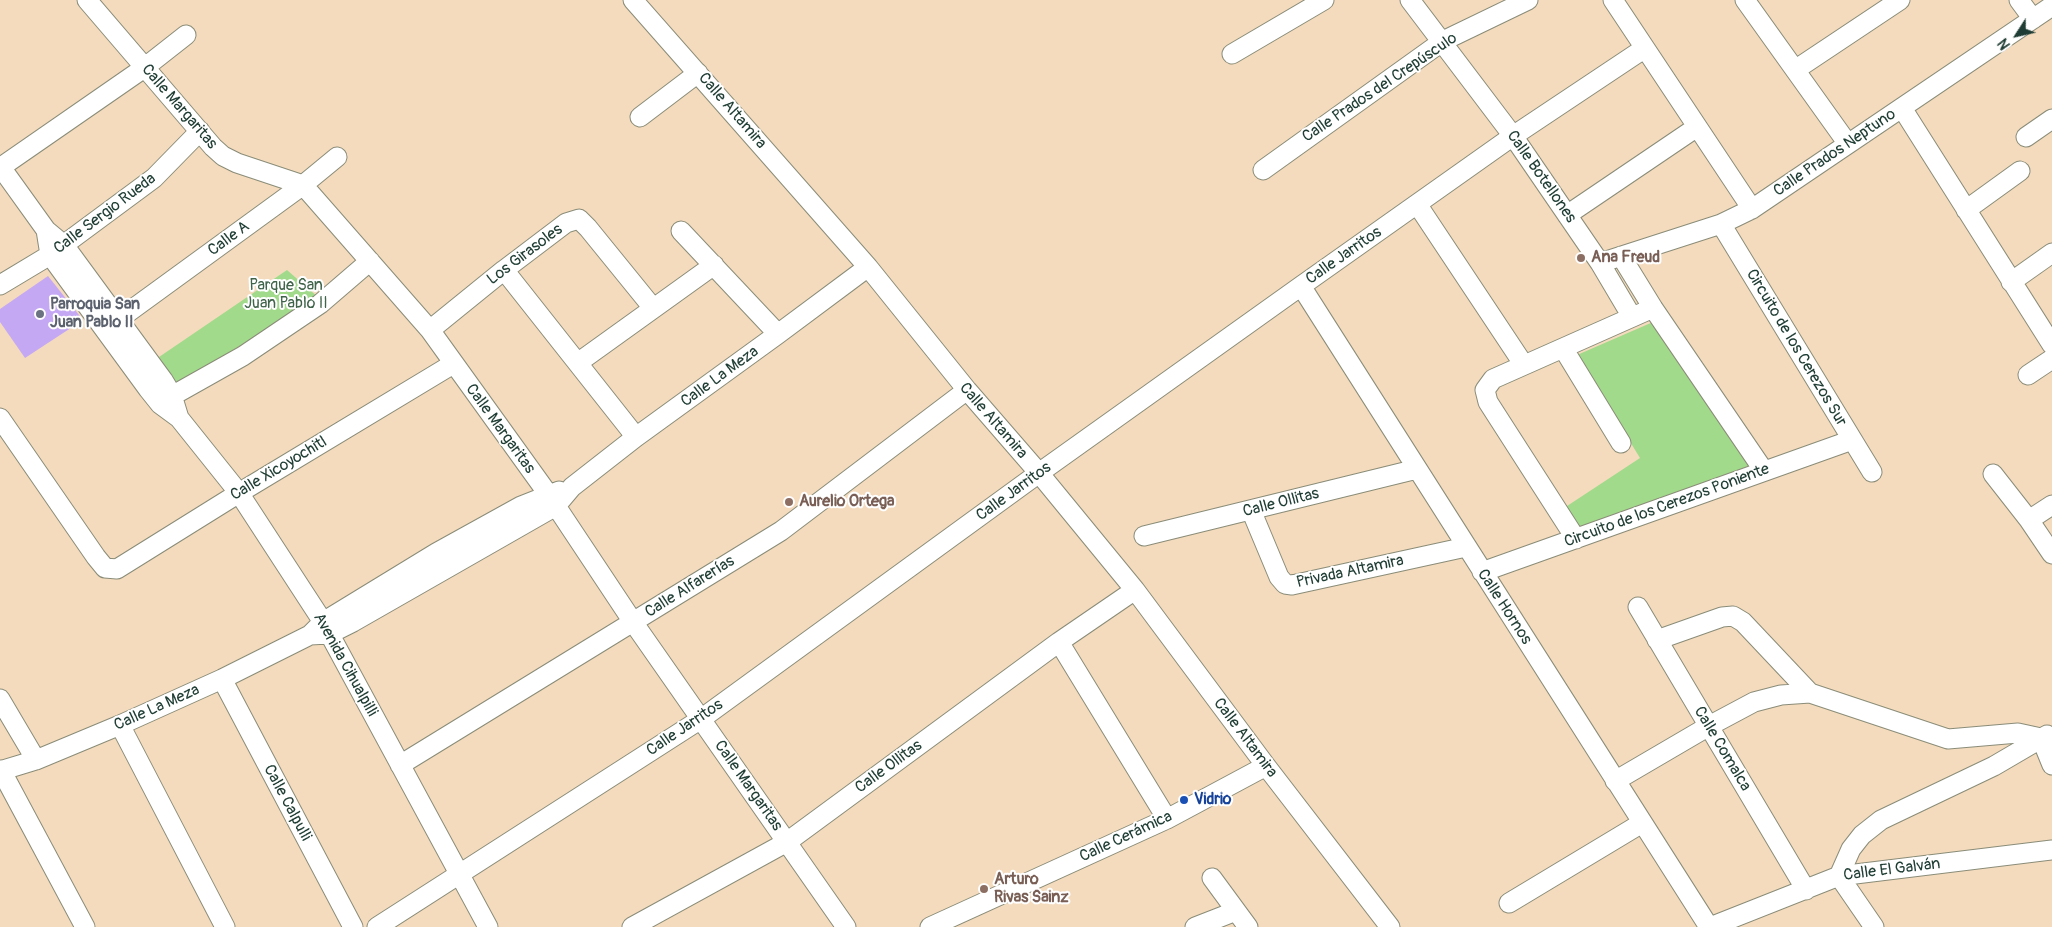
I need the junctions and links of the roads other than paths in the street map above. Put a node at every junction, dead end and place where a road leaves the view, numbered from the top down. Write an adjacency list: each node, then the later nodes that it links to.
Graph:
1 (87, 0): 16 (street, Calle Margaritas)
2 (633, 0): 18 (street, Calle Altamira)
3 (1324, 0): 15 (street)
4 (1410, 0): 13 (street, Calle Botellones)
5 (1528, 0): 13 (street, Calle Prados del Crepúsculo)
6 (1613, 0): 14 (street)
7 (1745, 0): 17 (street)
8 (1900, 0): 17 (street)
9 (2019, 0): 11 (street)
10 (2052, 6): 11 (street, Calle Prados Neptuno)
11 (2033, 19): 19 (street, Calle Prados Neptuno)
12 (186, 35): 16 (street)
13 (1443, 41): 24 (street, Calle Botellones); 29 (street, Calle Prados del Crepúsculo)
14 (1645, 48): 22 (street); 24 (street, Calle Jarritos)
15 (1232, 54)
16 (144, 68): 23 (street, Calle Margaritas); 28 (street)
17 (1795, 70): 26 (street)
18 (698, 73): 20 (street); 44 (street, Calle Altamira)
19 (1902, 108): 26 (street, Calle Prados Neptuno); 34 (street)
20 (640, 117)
21 (2052, 119): 25 (street)
22 (1697, 127): 33 (street); 35 (street)
23 (200, 131): 31 (street, Calle Margaritas); 38 (street, Calle Sergio Rueda)
24 (1513, 136): 32 (street, Calle Jarritos); 35 (street, Calle Botellones)
25 (2026, 137)
26 (1848, 144): 33 (street, Calle Prados Neptuno)
27 (337, 157): 31 (street, Calle A)
28 (0, 166): 38 (street, Avenida Cihualpilli)
29 (1263, 170)
30 (2020, 171): 34 (street)
31 (304, 185): 41 (street, Calle Margaritas); 52 (street, Calle A)
32 (1417, 204): 48 (street, Calle Jarritos); 60 (street)
33 (1752, 210): 36 (street, Calle Prados Neptuno)
34 (1966, 210): 46 (street)
35 (1567, 215): 42 (street, Calle Botellones)
36 (1721, 224): 40 (street, Calle Prados Neptuno); 66 (street, Circuito de los Cerezos Sur)
37 (681, 231): 43 (street)
38 (57, 250): 47 (street, Calle Sergio Rueda); 52 (street, Avenida Cihualpilli); 63 (street, Avenida Cihualpilli)
39 (2052, 253): 46 (street)
40 (1621, 256): 42 (street, Calle Prados Neptuno); 50 (street)
41 (370, 261): 53 (street, Calle Margaritas); 63 (street)
42 (1600, 263): 51 (street, Calle Botellones)
43 (714, 265): 49 (street); 54 (street)
44 (868, 267): 54 (street, Calle La Meza); 62 (street, Calle Altamira)
45 (504, 270): 49 (street, Los Girasoles); 53 (street, Los Girasoles); 58 (street)
46 (2011, 282): 55 (street)
47 (0, 285)
48 (1301, 286): 68 (street, Calle Hornos); 71 (street, Calle Jarritos)
49 (653, 308): 58 (street)
50 (1653, 308): 51 (street); 69 (street)
51 (1632, 317): 56 (street)
52 (119, 319): 63 (street, Avenida Cihualpilli)
53 (430, 330): 59 (street, Calle Margaritas)
54 (778, 334): 65 (street, Calle La Meza)
55 (2052, 345)
56 (1563, 348): 60 (street); 67 (street)
57 (2052, 360): 61 (street)
58 (579, 362): 65 (street)
59 (453, 364): 73 (street, Calle Xicoyochitl); 74 (street, Calle Margaritas)
60 (1524, 365): 79 (street)
61 (2028, 375)
62 (967, 390): 71 (street, Calle Altamira); 85 (street, Calle Alfarerías)
63 (166, 399): 73 (street, Avenida Cihualpilli)
64 (0, 418): 73 (street, Calle Xicoyochitl)
65 (636, 437): 74 (street, Calle La Meza)
66 (1852, 440): 69 (street, Circuito de los Cerezos Poniente); 70 (street, Circuito de los Cerezos Sur)
67 (1621, 443)
68 (1417, 469): 76 (street, Calle Ollitas); 80 (street, Calle Hornos)
69 (1764, 471): 79 (street, Circuito de los Cerezos Poniente)
70 (1872, 472)
71 (1039, 474): 83 (street, Calle Altamira); 92 (street, Calle Jarritos)
72 (1993, 474): 77 (street)
73 (239, 493): 86 (street, Avenida Cihualpilli)
74 (552, 500): 85 (street, Calle Margaritas); 86 (street, Calle La Meza)
75 (2052, 505): 77 (street)
76 (1251, 510): 78 (street, Calle Ollitas); 80 (street, Privada Altamira)
77 (2029, 520): 81 (street)
78 (1144, 536)
79 (1576, 539): 82 (street, Circuito de los Cerezos Poniente)
80 (1466, 547): 82 (street, Calle Hornos)
81 (2052, 554)
82 (1482, 572): 101 (street, Calle Hornos)
83 (1135, 590): 88 (street, Calle Ollitas); 99 (street, Calle Altamira)
84 (1638, 607): 87 (street, Calle Comalca)
85 (633, 622): 92 (street, Calle Margaritas); 97 (street, Calle Alfarerías)
86 (321, 630): 89 (street, Calle La Meza); 97 (street, Avenida Cihualpilli)
87 (1657, 640): 90 (street); 94 (street, Calle Comalca)
88 (1059, 642): 102 (street); 104 (street, Calle Ollitas)
89 (222, 678): 93 (street, Calle La Meza); 115 (street, Calle Calpulli)
90 (1810, 693): 94 (street); 95 (street)
91 (0, 699): 96 (street)
92 (701, 720): 104 (street, Calle Margaritas); 106 (street, Calle Jarritos)
93 (120, 725): 96 (street, Calle La Meza); 114 (street)
94 (1708, 726): 101 (street); 109 (street, Calle Comalca)
95 (2047, 735): 98 (street); 107 (street)
96 (36, 760): 100 (street, Calle La Meza)
97 (400, 765): 106 (street, Avenida Cihualpilli)
98 (2052, 765)
99 (1266, 766): 102 (street, Calle Cerámica); 123 (street, Calle Altamira)
100 (0, 770): 113 (street)
101 (1615, 781): 103 (street, Calle Hornos)
102 (1167, 819): 112 (street, Calle Cerámica)
103 (1642, 823): 110 (street); 124 (street, Calle Hornos)
104 (787, 842): 118 (street, Calle Ollitas); 119 (street, Calle Margaritas)
105 (2052, 850): 107 (street, Calle El Galván)
106 (459, 874): 116 (street, Calle Jarritos); 117 (street, Avenida Cihualpilli)
107 (1839, 876): 109 (street, Calle El Galván); 125 (street)
108 (1212, 878): 111 (street)
109 (1806, 890): 124 (street, Calle El Galván)
110 (1509, 903)
111 (1236, 911): 121 (street); 122 (street)
112 (954, 922): 120 (street, Calle Cerámica)
113 (85, 927)
114 (225, 927)
115 (353, 927)
116 (377, 927)
117 (488, 927)
118 (632, 927)
119 (846, 927)
120 (930, 927)
121 (1195, 927)
122 (1248, 927)
123 (1390, 927)
124 (1710, 927)
125 (1874, 927)

